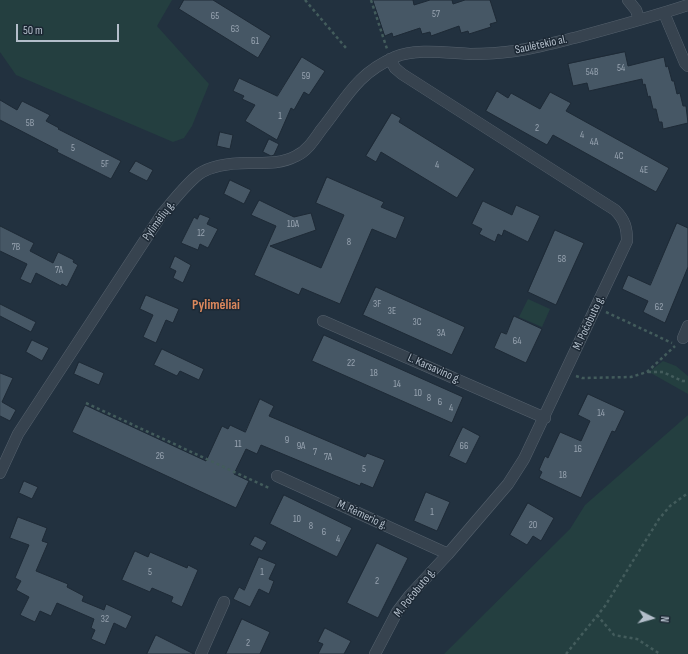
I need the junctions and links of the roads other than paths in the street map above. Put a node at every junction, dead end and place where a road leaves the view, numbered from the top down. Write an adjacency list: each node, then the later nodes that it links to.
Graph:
1 (628, 0): 4 (street)
2 (688, 5): 3 (street, Saulėtekio al.)
3 (664, 13): 4 (street, Saulėtekio al.); 6 (street)
4 (640, 19): 5 (street, Saulėtekio al.)
5 (390, 59): 10 (street, M. Počobuto g.); 11 (street, Pylimėlių g.)
6 (688, 66)
7 (323, 321): 10 (street, L. Karsavino g.)
8 (688, 326): 9 (street)
9 (683, 338)
10 (545, 418): 13 (street, M. Počobuto g.)
11 (0, 472)
12 (277, 476): 13 (street, M. Rėmerio g.)
13 (448, 554): 16 (street, M. Počobuto g.)
14 (224, 602): 15 (street)
15 (201, 654)
16 (375, 654)

